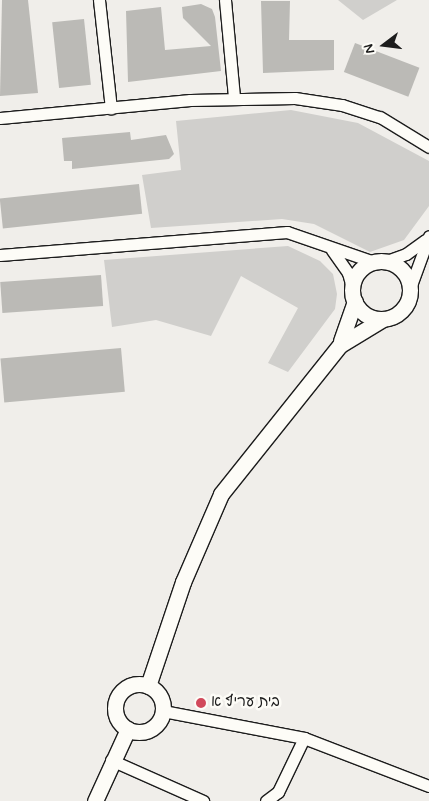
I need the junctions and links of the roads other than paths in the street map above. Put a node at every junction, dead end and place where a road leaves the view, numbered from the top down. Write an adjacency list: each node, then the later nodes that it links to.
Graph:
1 (99, 0): 4 (street)
2 (225, 0): 3 (street)
3 (234, 97): 4 (street); 6 (street)
4 (111, 108): 5 (street)
5 (0, 118)
6 (429, 147)
7 (429, 237): 10 (street); 11 (street)
8 (325, 245): 9 (street); 10 (street); 12 (street)
9 (0, 255)
10 (379, 262): 11 (street); 12 (street)
11 (410, 288): 13 (street)
12 (354, 296): 13 (street); 14 (street)
13 (383, 319): 14 (street)
14 (340, 345): 15 (street)
15 (148, 686): 16 (street); 17 (street)
16 (163, 711): 17 (street); 18 (street)
17 (128, 729): 19 (street)
18 (304, 738): 20 (street); 23 (street)
19 (111, 760): 21 (street); 22 (street)
20 (429, 786)
21 (95, 801)
22 (203, 801)
23 (266, 801)

